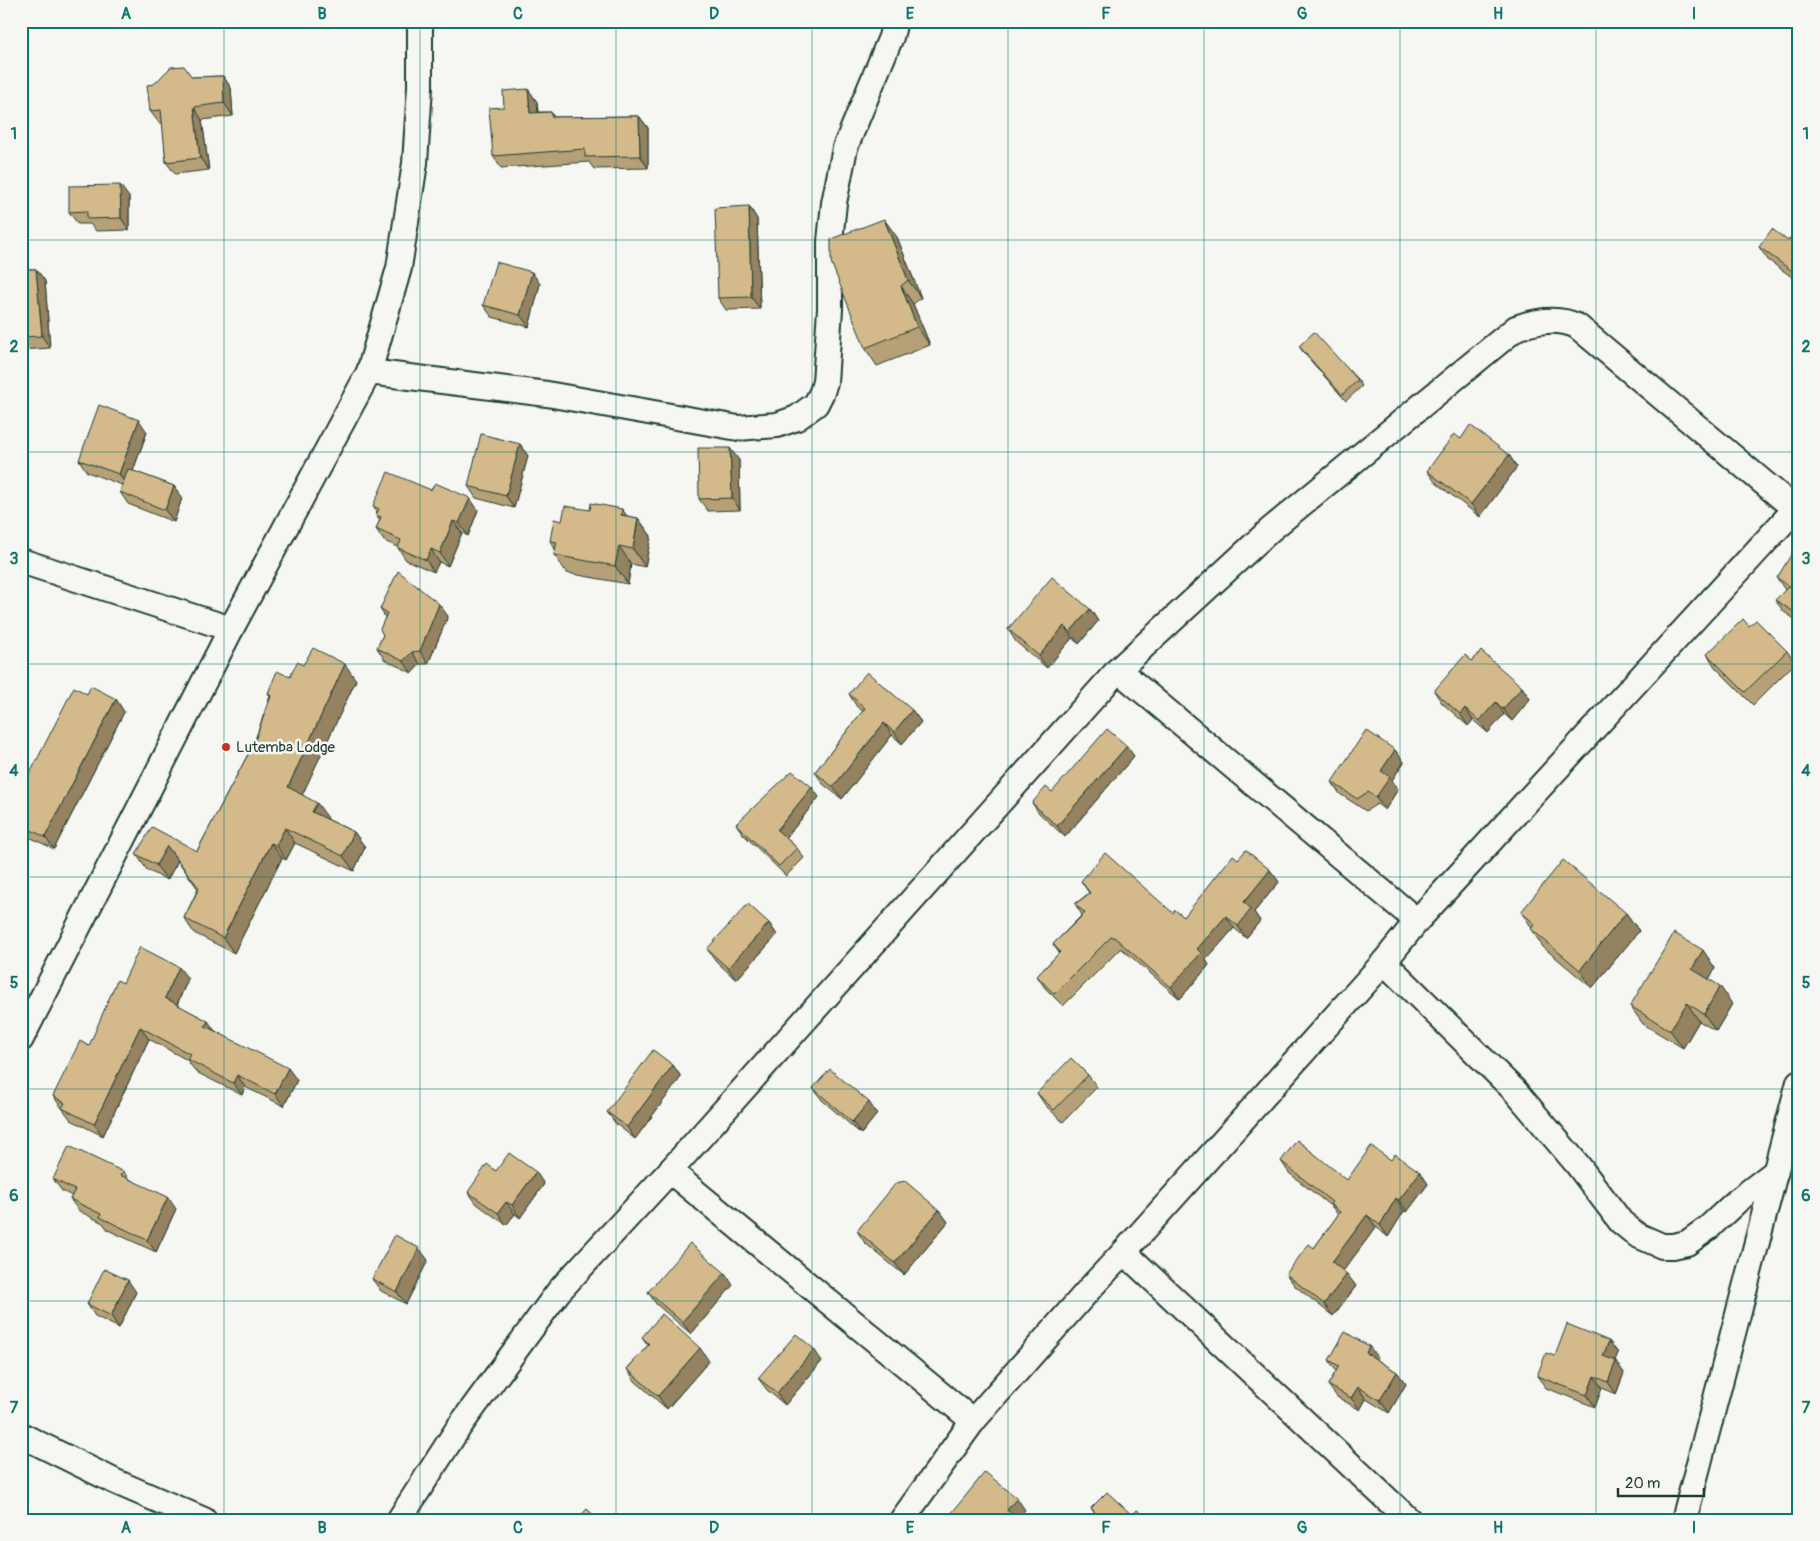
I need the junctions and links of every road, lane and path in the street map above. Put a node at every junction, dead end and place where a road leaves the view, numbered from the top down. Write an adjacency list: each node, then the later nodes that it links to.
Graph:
1 (420, 21): 3 (street)
2 (895, 21): 3 (street)
3 (369, 372): 6 (street)
4 (1797, 507): 7 (street); 8 (street)
5 (21, 561): 6 (street)
6 (231, 629): 10 (street)
7 (1118, 670): 8 (street); 12 (street)
8 (1417, 921): 9 (street)
9 (1384, 962): 13 (street); 14 (street)
10 (21, 1039)
11 (1799, 1082): 13 (street)
12 (670, 1171): 15 (street); 18 (street)
13 (1776, 1171): 21 (street)
14 (1124, 1252): 15 (street); 20 (street)
15 (973, 1421): 19 (street)
16 (21, 1435): 17 (street)
17 (204, 1520)
18 (399, 1520)
19 (902, 1520)
20 (1409, 1520)
21 (1684, 1520)

